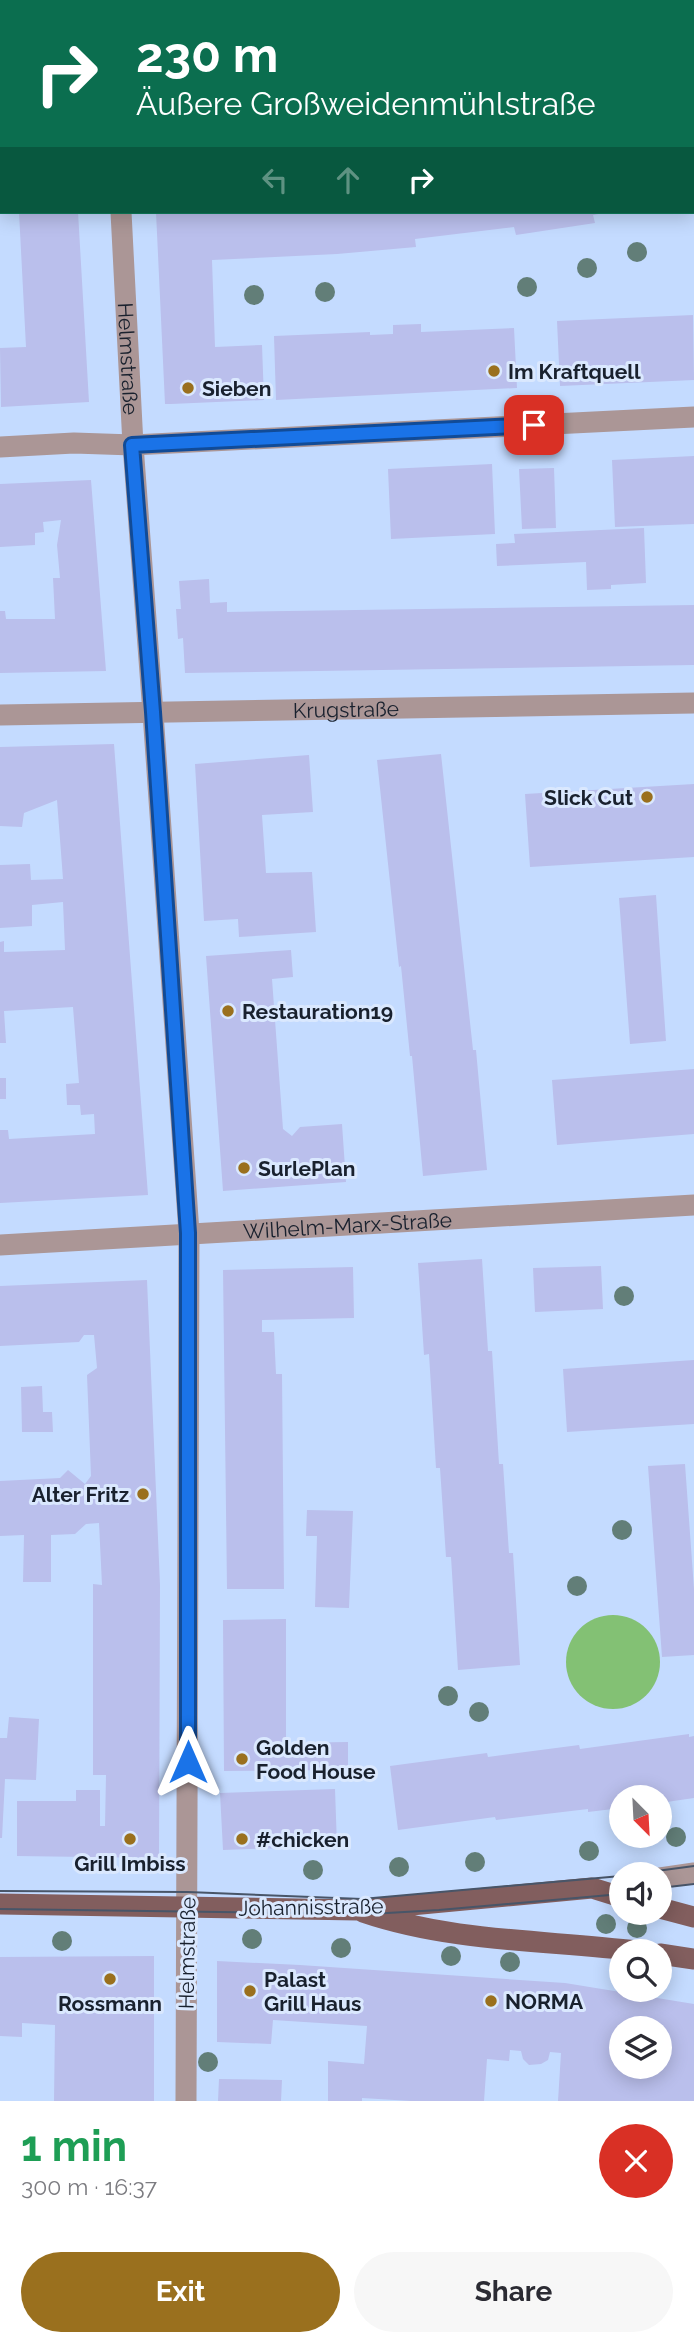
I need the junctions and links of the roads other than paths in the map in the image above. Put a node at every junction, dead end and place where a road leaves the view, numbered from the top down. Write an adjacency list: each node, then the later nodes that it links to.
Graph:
1 (121, 214): 3 (street, Helmstraße)
2 (694, 417): 3 (street)
3 (132, 445): 4 (street); 6 (street, Helmstraße)
4 (0, 447)
5 (694, 703): 6 (street, Krugstraße)
6 (153, 712): 7 (street, Krugstraße); 9 (street, Helmstraße)
7 (0, 715)
8 (694, 1205): 9 (street, Wilhelm-Marx-Straße)
9 (188, 1233): 10 (street, Wilhelm-Marx-Straße); 17 (street, Helmstraße)
10 (0, 1245)
11 (694, 1873): 12 (street)
12 (672, 1876)
13 (609, 1886): 14 (street, Johannisstraße)
14 (592, 1888): 15 (main road); 18 (main road, Johannisstraße)
15 (609, 1893)
16 (0, 1904): 17 (main road, Johannisstraße)
17 (187, 1908): 18 (main road, Johannisstraße); 24 (street, Helmstraße)
18 (358, 1910): 21 (main road)
19 (672, 1911): 20 (main road)
20 (694, 1917)
21 (609, 1947)
22 (672, 1956): 23 (main road)
23 (694, 1959)
24 (186, 2101)

